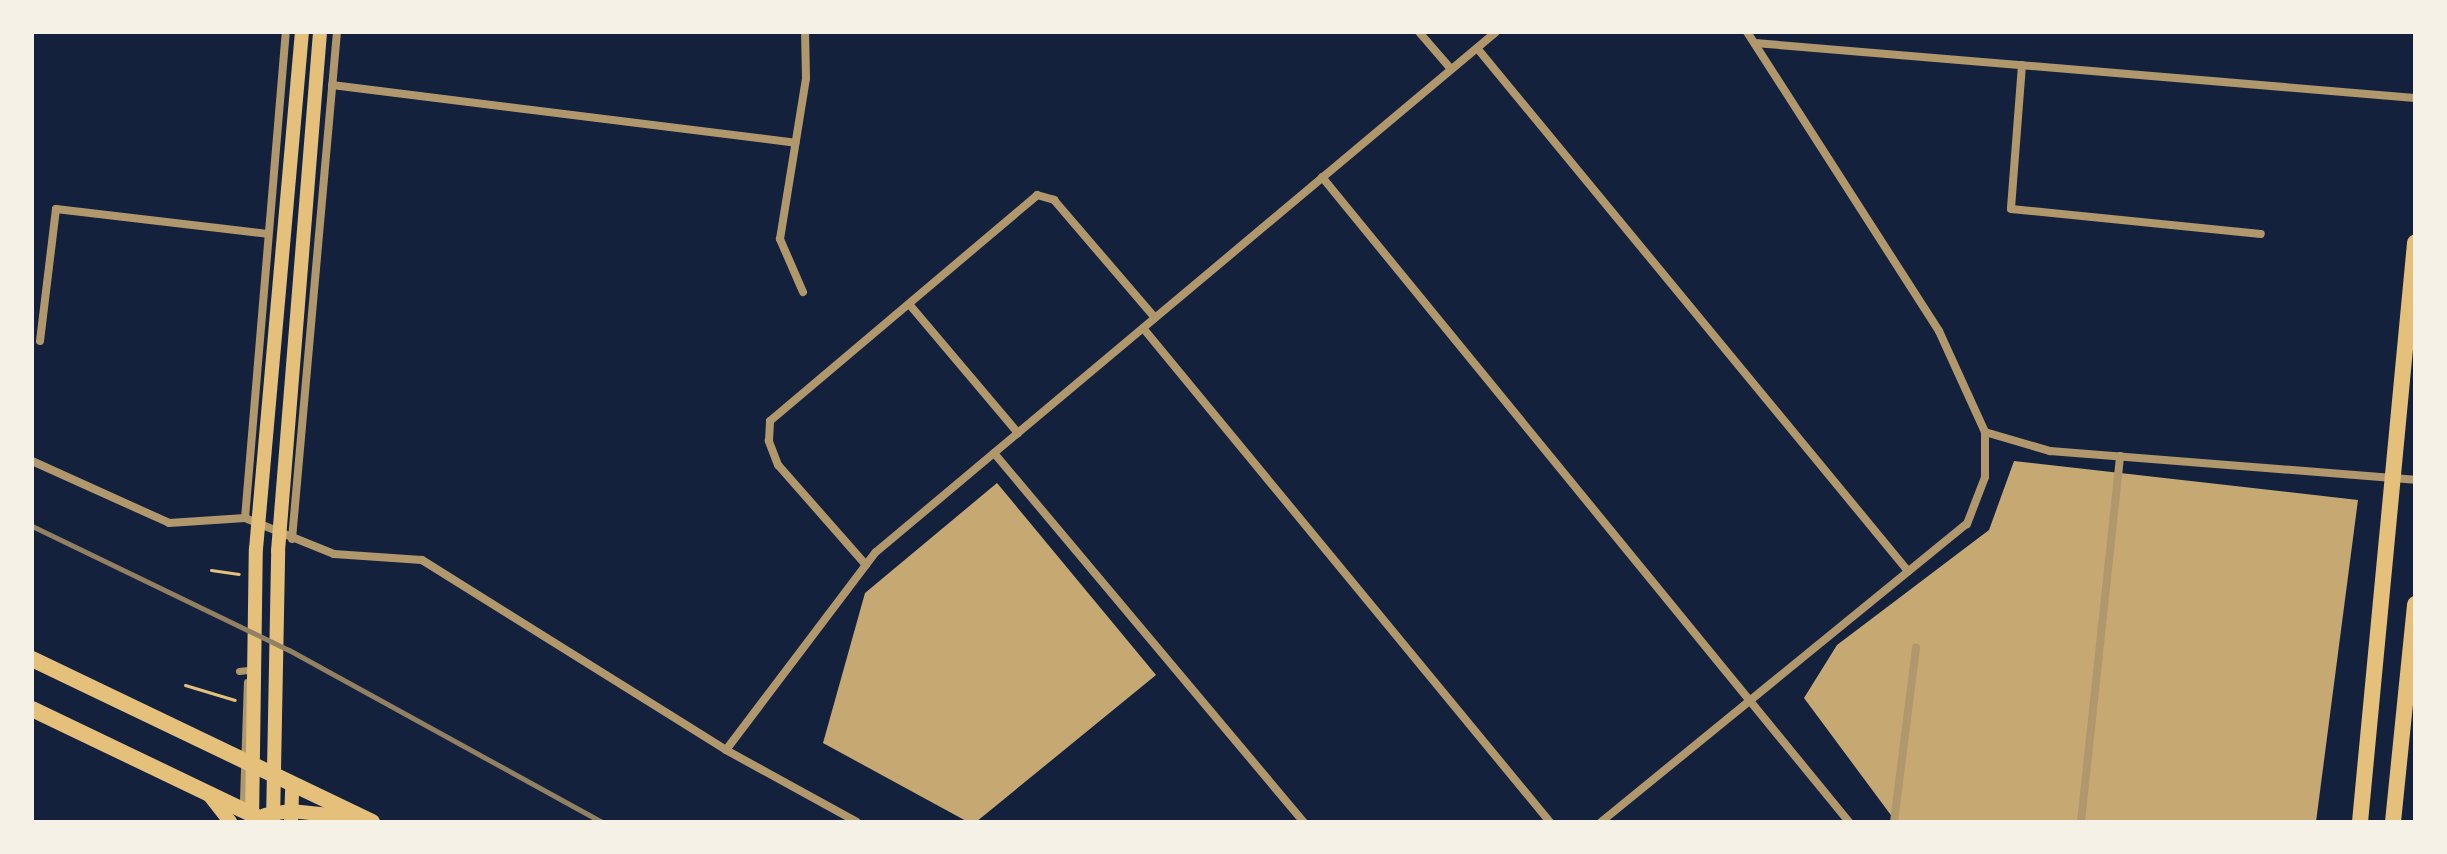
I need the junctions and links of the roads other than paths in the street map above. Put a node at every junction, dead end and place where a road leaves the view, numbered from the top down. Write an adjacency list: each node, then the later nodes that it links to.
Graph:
1 (286, 32): 17 (street)
2 (302, 32): 49 (main road)
3 (320, 32): 49 (main road)
4 (337, 32): 13 (street)
5 (805, 32): 15 (street)
6 (1419, 32): 12 (street)
7 (1496, 32): 10 (street)
8 (1747, 32): 9 (street)
9 (1755, 43): 11 (street); 25 (street)
10 (1477, 48): 12 (street); 35 (street)
11 (2022, 65): 14 (street); 18 (street)
12 (1451, 69): 16 (street)
13 (332, 85): 15 (street); 33 (street)
14 (2415, 98)
15 (795, 143): 20 (street)
16 (1322, 177): 22 (street); 41 (street)
17 (268, 234): 24 (street); 32 (street)
18 (2261, 234)
19 (2415, 243): 30 (main road)
20 (803, 292)
21 (909, 304): 22 (street); 26 (street); 34 (street)
22 (1155, 318): 23 (street)
23 (1143, 328): 26 (street); 53 (street)
24 (40, 341)
25 (1985, 432): 28 (street); 35 (street)
26 (1018, 433): 27 (street)
27 (994, 453): 34 (street); 52 (street)
28 (2120, 456): 30 (street); 57 (street)
29 (32, 461): 32 (street)
30 (2393, 477): 31 (street); 58 (main road)
31 (2415, 480)
32 (245, 518): 33 (street)
33 (292, 539): 43 (street)
34 (866, 565): 43 (street)
35 (1908, 571): 41 (street)
36 (251, 575): 46 (street)
37 (2415, 604): 40 (main road)
38 (1916, 647): 56 (street)
39 (32, 659): 44 (main road)
40 (2411, 683): 59 (main road)
41 (1750, 699): 54 (street); 55 (street)
42 (32, 709): 45 (main road)
43 (726, 750): 51 (street)
44 (292, 784): 47 (main road); 48 (main road)
45 (203, 791): 49 (main road); 50 (main road)
46 (243, 800)
47 (291, 816): 48 (main road); 49 (main road)
48 (368, 820)
49 (259, 821)
50 (230, 822)
51 (857, 822)
52 (1304, 822)
53 (1550, 822)
54 (1601, 822)
55 (1849, 822)
56 (1894, 822)
57 (2081, 822)
58 (2357, 822)
59 (2393, 822)

